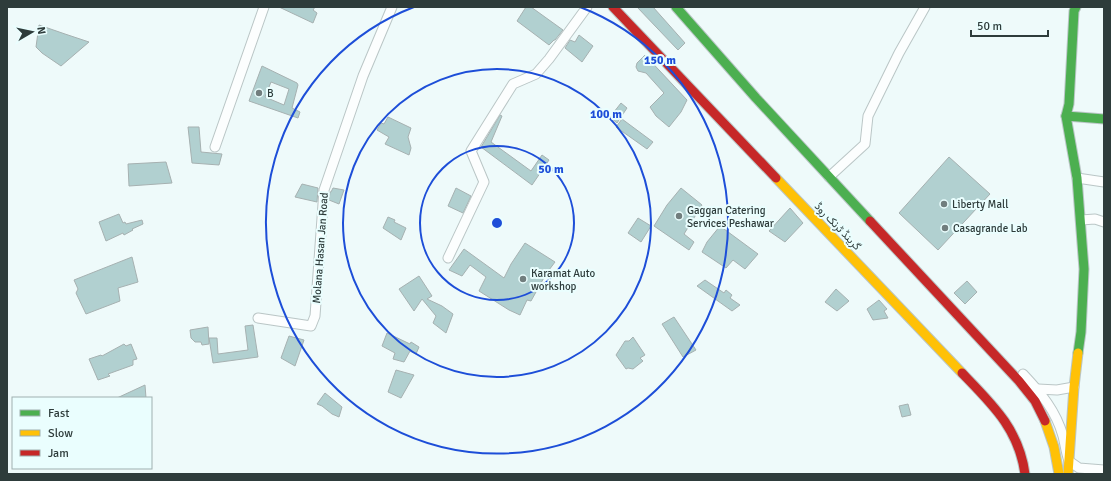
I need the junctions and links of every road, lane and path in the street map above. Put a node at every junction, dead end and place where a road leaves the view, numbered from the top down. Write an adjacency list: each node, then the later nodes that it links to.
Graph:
1 (264, 7): 11 (street)
2 (392, 7): 19 (street, Molana Hasan Jan Road)
3 (587, 7): 18 (street)
4 (612, 7): 24 (main road, گرینڈ ٹرنک روڈ)
5 (676, 7): 12 (main road)
6 (925, 7): 12 (street)
7 (1065, 7): 8 (street)
8 (1075, 9): 9 (main road)
9 (1066, 116): 10 (main road); 13 (main road)
10 (1104, 119)
11 (215, 147)
12 (829, 177): 17 (main road)
13 (1077, 178): 14 (street); 15 (main road)
14 (1104, 182)
15 (1081, 220): 16 (street); 20 (main road)
16 (1104, 222)
17 (895, 248): 21 (street); 25 (main road)
18 (448, 258)
19 (258, 318)
20 (1074, 387): 21 (street); 22 (main road)
21 (1038, 389): 22 (street)
22 (1069, 461): 23 (street); 26 (main road)
23 (1104, 470)
24 (1025, 474)
25 (1059, 474)
26 (1068, 474)

